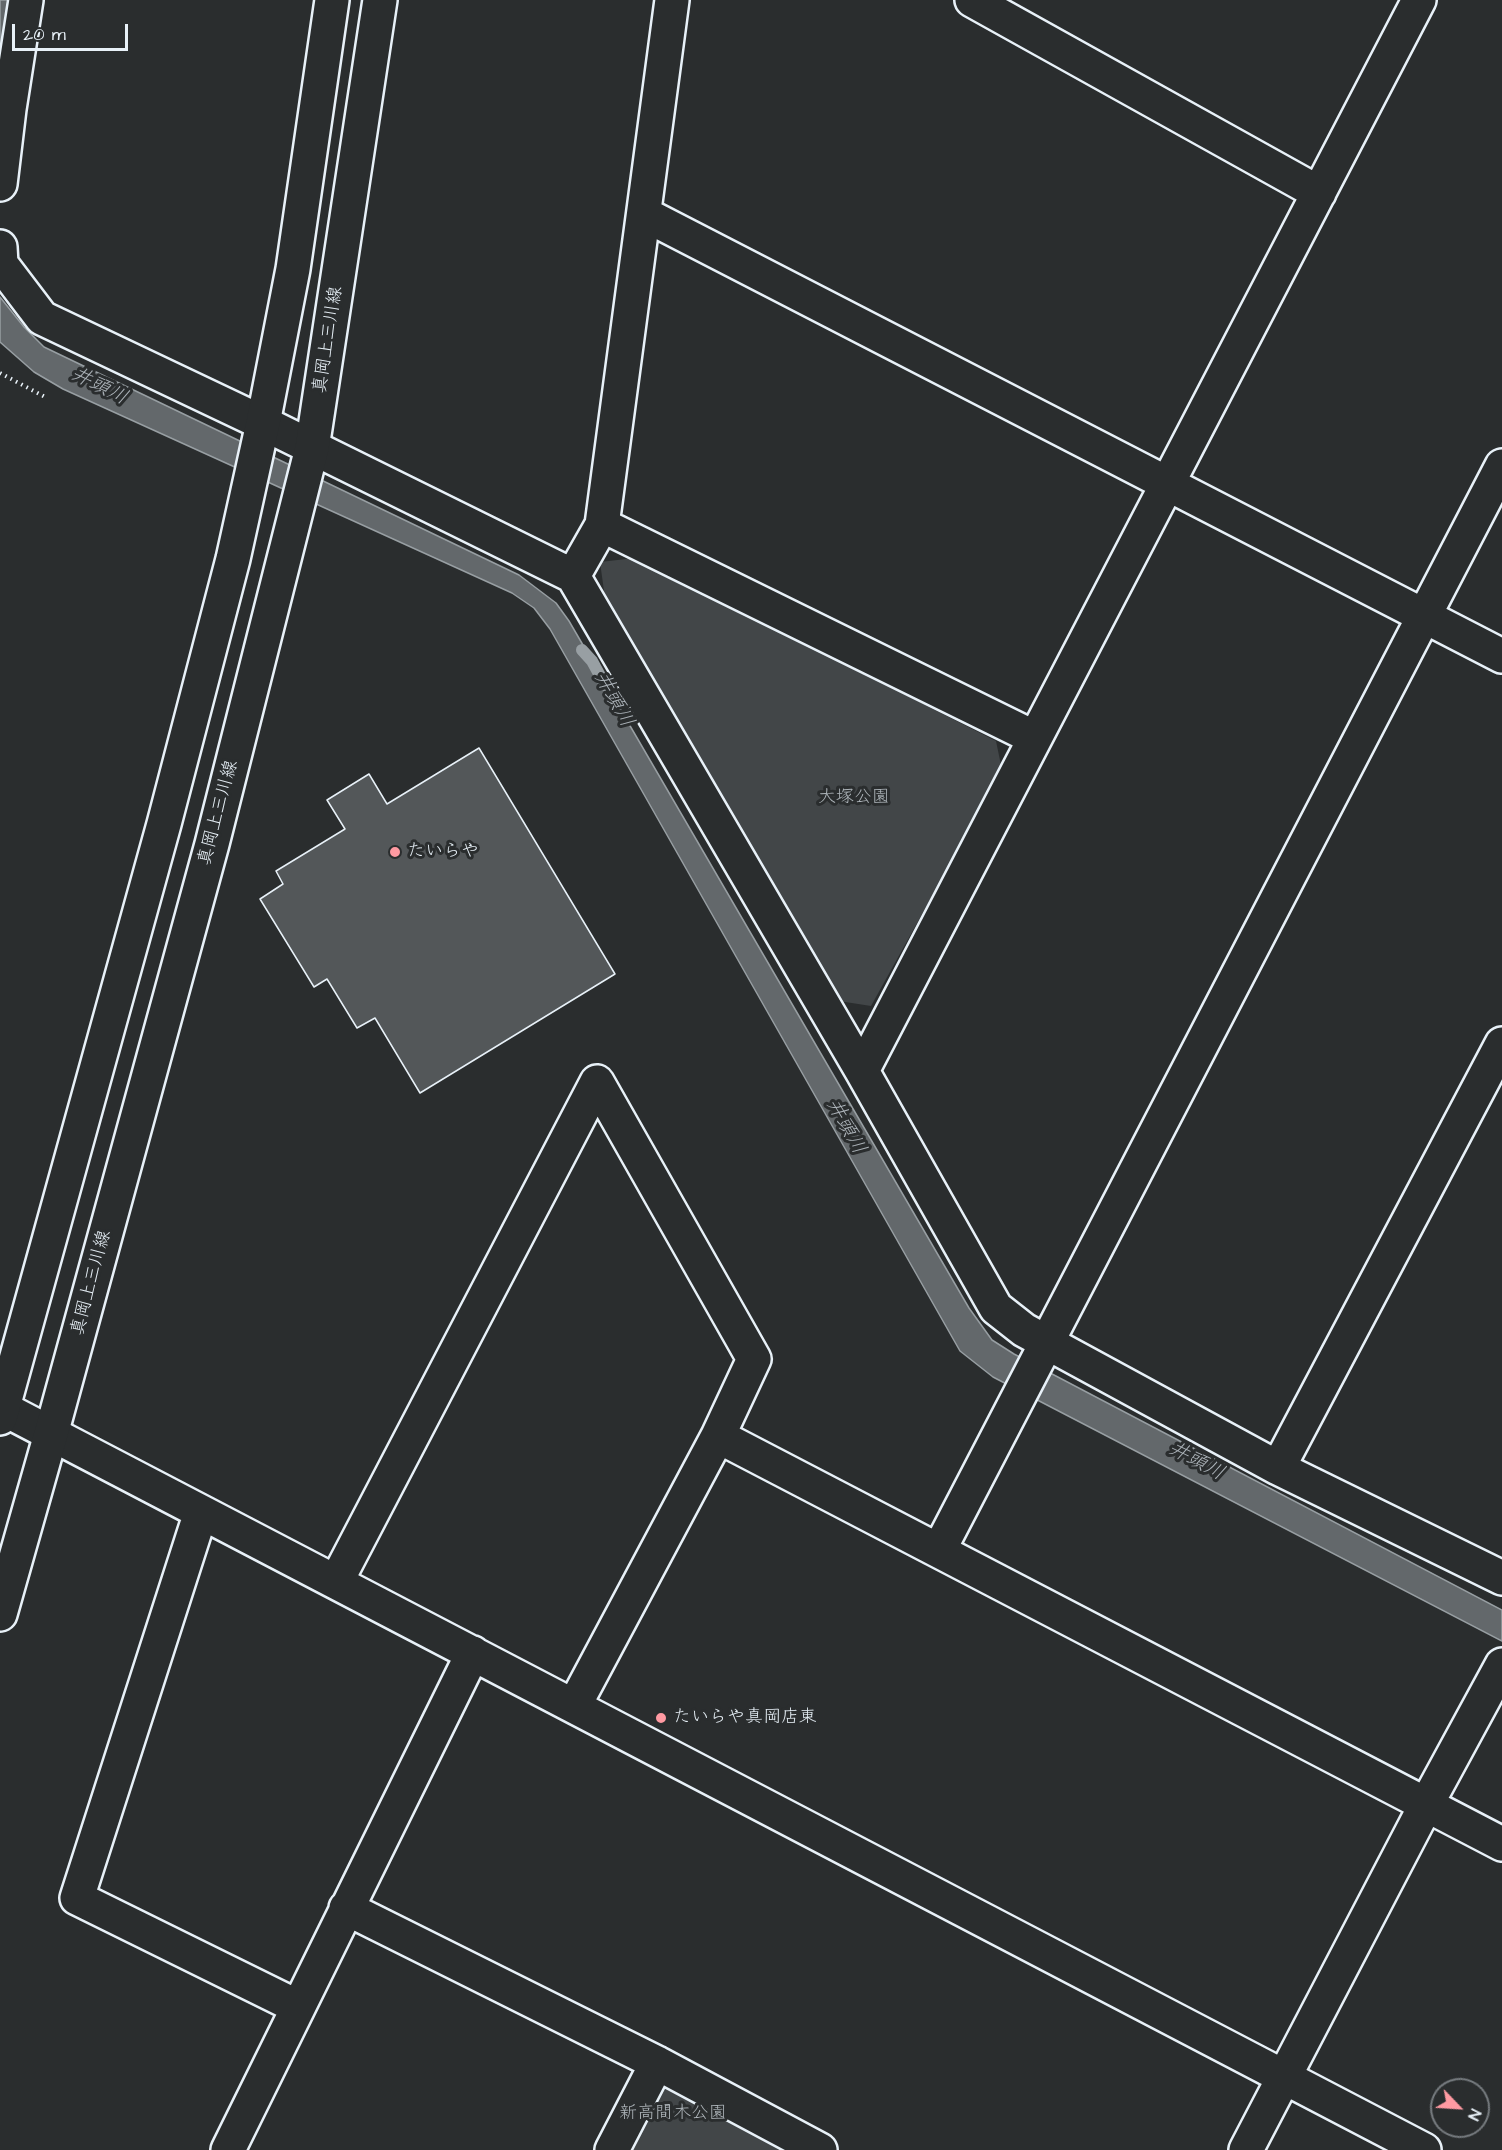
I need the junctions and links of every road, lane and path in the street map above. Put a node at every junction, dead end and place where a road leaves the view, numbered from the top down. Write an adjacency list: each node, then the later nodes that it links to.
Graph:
1 (26, 0): 7 (street)
2 (332, 0): 13 (street)
3 (380, 0): 14 (street, 真岡上三川線)
4 (672, 0): 9 (street)
5 (972, 0): 8 (street)
6 (1419, 0): 8 (street)
7 (0, 184)
8 (1319, 193): 16 (street)
9 (644, 214): 16 (street); 17 (street)
10 (0, 247): 13 (street)
11 (0, 373): 12 (path)
12 (47, 398)
13 (263, 423): 14 (street); 25 (street)
14 (312, 448): 18 (street); 26 (street, 真岡上三川線)
15 (1502, 466): 19 (street)
16 (1167, 484): 19 (street); 21 (street)
17 (602, 525): 18 (street); 21 (street)
18 (573, 576): 23 (street)
19 (1424, 615): 20 (street); 24 (street)
20 (1502, 656)
21 (1035, 738): 23 (street)
22 (1502, 1044): 28 (street)
23 (862, 1071): 24 (street)
24 (1047, 1344): 28 (street); 30 (street)
25 (1, 1411): 26 (street)
26 (51, 1434): 29 (street); 33 (street, 真岡上三川線)
27 (718, 1436): 30 (street); 32 (street); 36 (street)
28 (1278, 1468): 31 (street)
29 (201, 1512): 32 (street); 40 (street)
30 (939, 1550): 37 (street)
31 (1502, 1578)
32 (336, 1582): 34 (street)
33 (0, 1614)
34 (473, 1653): 36 (street); 39 (street)
35 (1502, 1665): 37 (street)
36 (574, 1706): 42 (street)
37 (1426, 1805): 38 (street); 42 (street)
38 (1502, 1845)
39 (346, 1908): 40 (street); 41 (street)
40 (298, 2007): 43 (street)
41 (657, 2063): 44 (street); 45 (street)
42 (1285, 2078): 46 (street); 47 (street)
43 (228, 2150)
44 (612, 2150)
45 (820, 2150)
46 (1246, 2150)
47 (1424, 2150)

